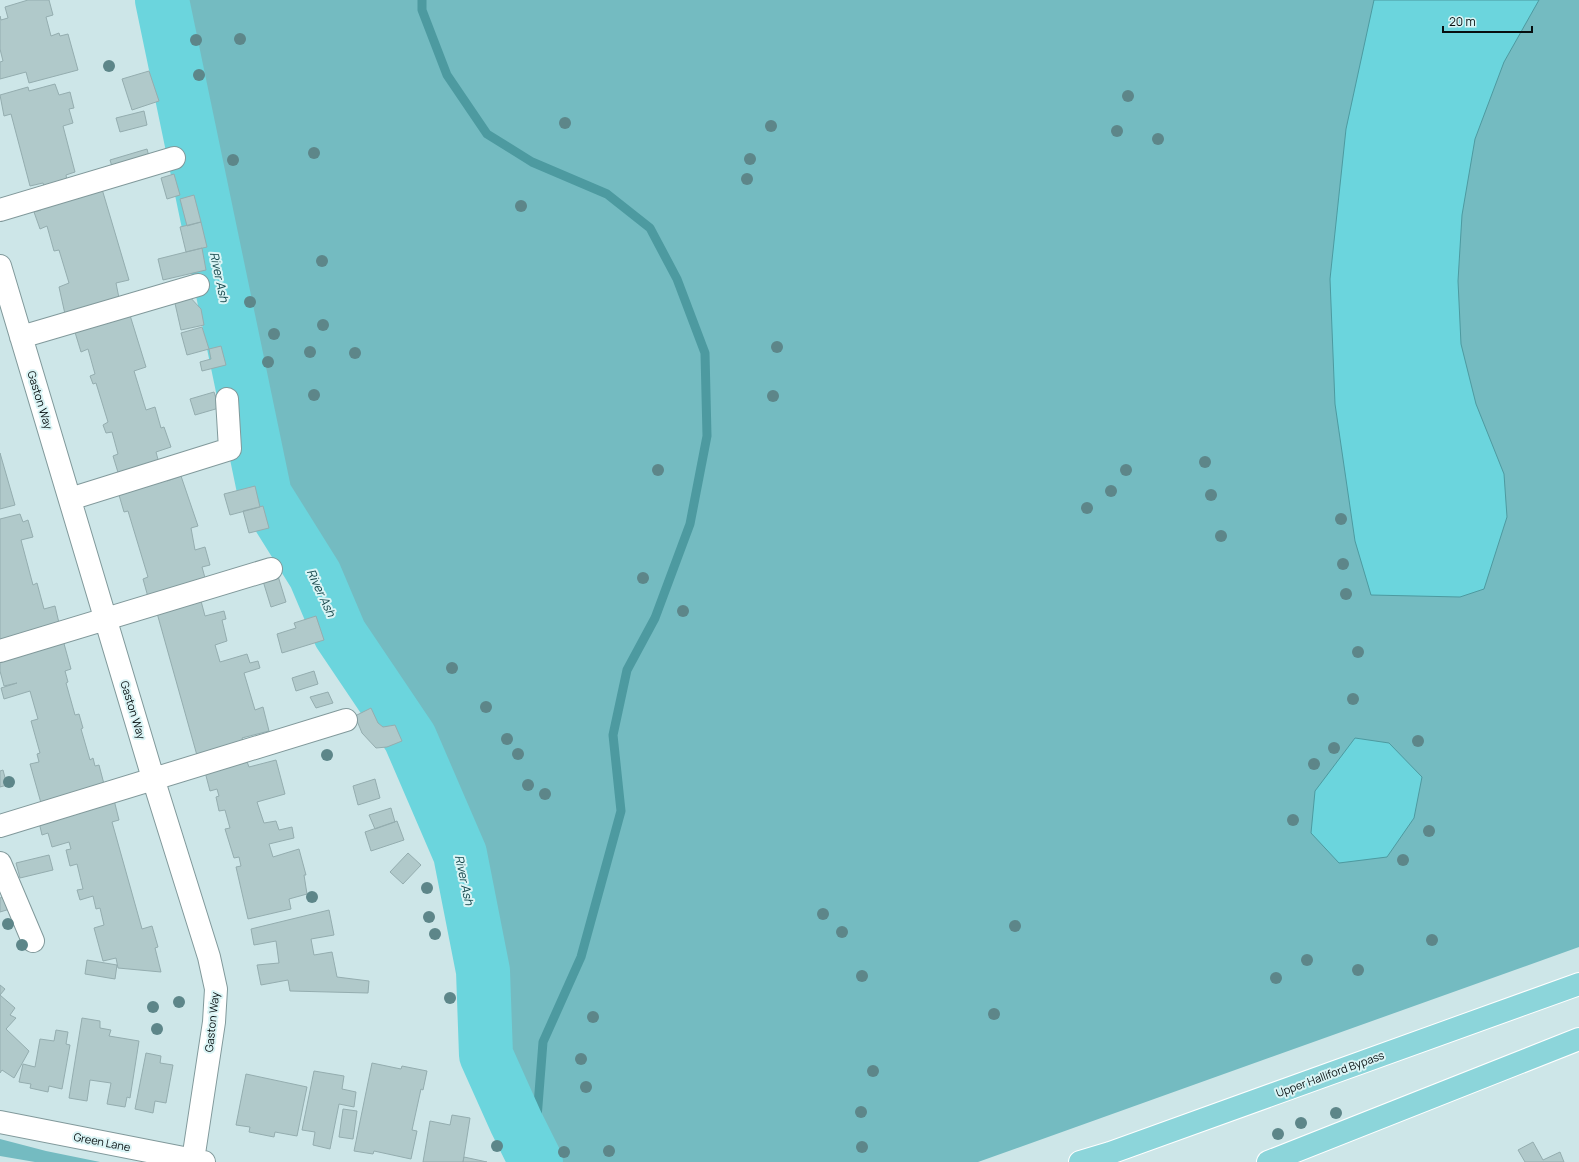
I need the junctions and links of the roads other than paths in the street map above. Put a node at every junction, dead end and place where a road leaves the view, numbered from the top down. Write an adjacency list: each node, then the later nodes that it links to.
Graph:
1 (174, 158): 2 (street)
2 (0, 210)
3 (0, 266): 5 (street, Gaston Way)
4 (198, 285): 5 (street)
5 (21, 337): 7 (street, Gaston Way)
6 (227, 399): 7 (street)
7 (70, 499): 9 (street, Gaston Way)
8 (271, 569): 9 (street)
9 (106, 619): 10 (street); 12 (street, Gaston Way)
10 (0, 651)
11 (346, 720): 12 (street)
12 (154, 778): 13 (street); 19 (street, Gaston Way)
13 (0, 826)
14 (0, 863): 15 (street)
15 (33, 941)
16 (1579, 984): 20 (main road, Upper Halliford Bypass)
17 (1579, 1039): 21 (main road)
18 (0, 1122): 19 (street, Green Lane)
19 (198, 1161)
20 (1080, 1162)
21 (1268, 1162)

